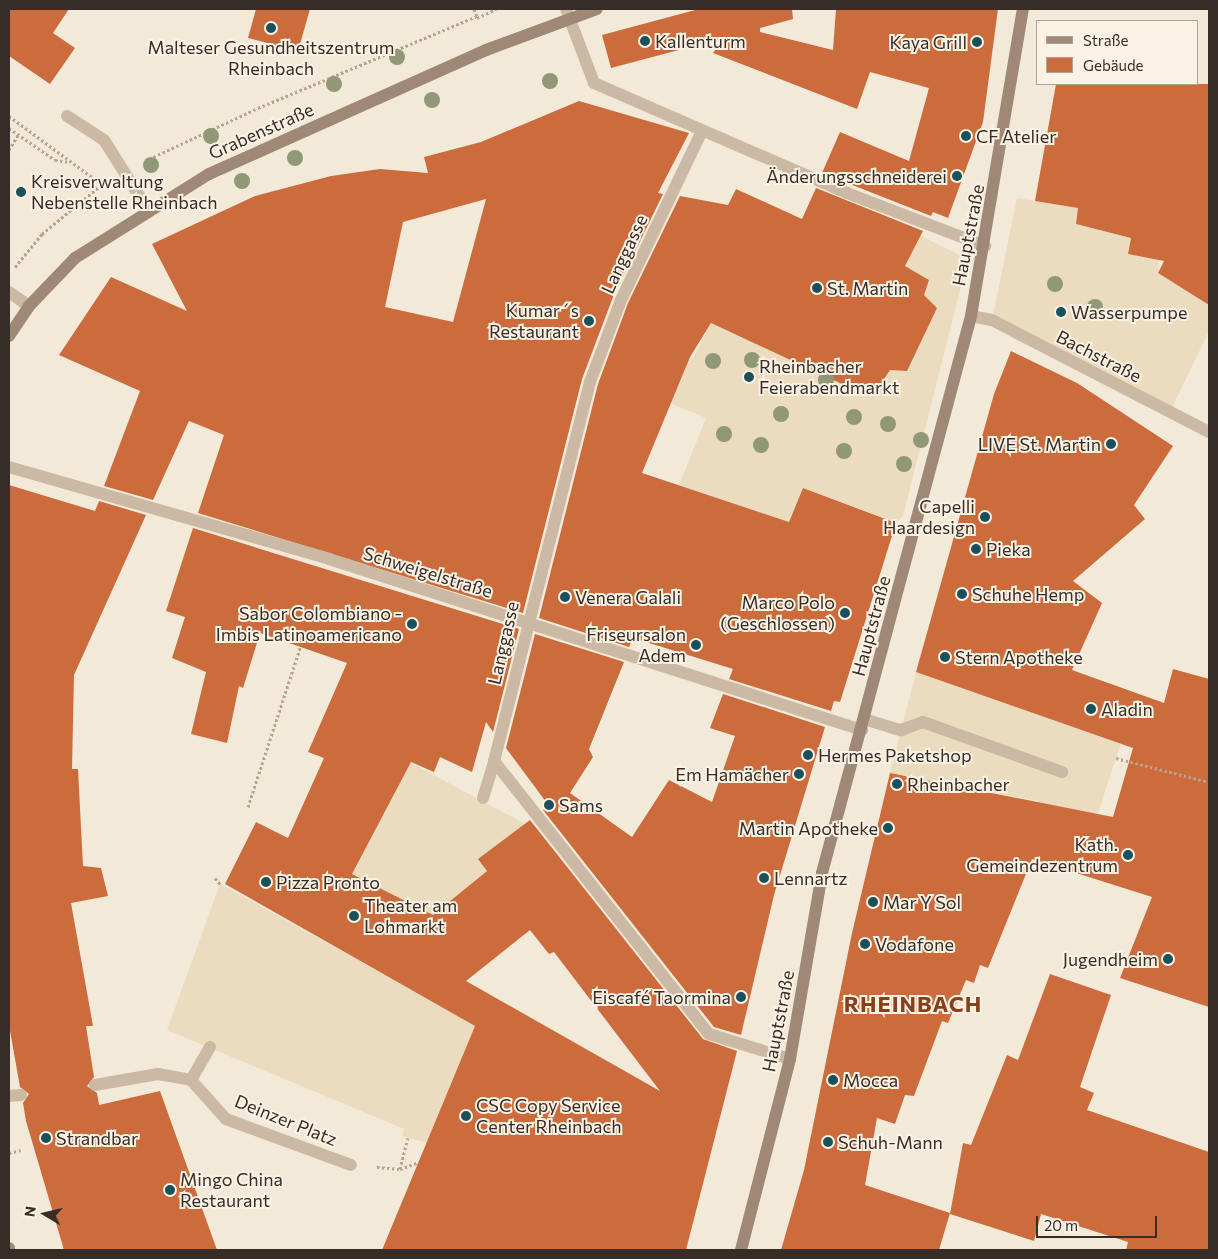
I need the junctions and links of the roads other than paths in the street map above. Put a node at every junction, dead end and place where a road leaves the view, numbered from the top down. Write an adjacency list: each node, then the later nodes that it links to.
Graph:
1 (597, 9): 3 (main road, Grabenstraße)
2 (1023, 9): 7 (main road, Hauptstraße)
3 (567, 13): 5 (street); 6 (main road, Grabenstraße)
4 (67, 116): 6 (street)
5 (702, 131): 7 (street); 14 (street, Langgasse)
6 (148, 210): 9 (main road, Grabenstraße)
7 (984, 246): 10 (main road, Hauptstraße)
8 (9, 292): 9 (street)
9 (29, 306): 11 (main road, Grabenstraße)
10 (971, 316): 12 (street, Bachstraße); 15 (main road, Hauptstraße)
11 (9, 336)
12 (1209, 432)
13 (9, 467): 14 (street, Schweigelstraße)
14 (526, 621): 15 (street, Schweigelstraße); 16 (street, Langgasse)
15 (863, 724): 17 (street, Schweigelstraße); 20 (main road, Hauptstraße)
16 (494, 761): 18 (street, Langgasse); 20 (street)
17 (1062, 772)
18 (483, 798)
19 (210, 1047): 21 (street)
20 (790, 1059): 24 (main road, Hauptstraße)
21 (192, 1080): 22 (street); 23 (street, Deinzer Platz)
22 (95, 1085)
23 (351, 1165)
24 (741, 1250)

